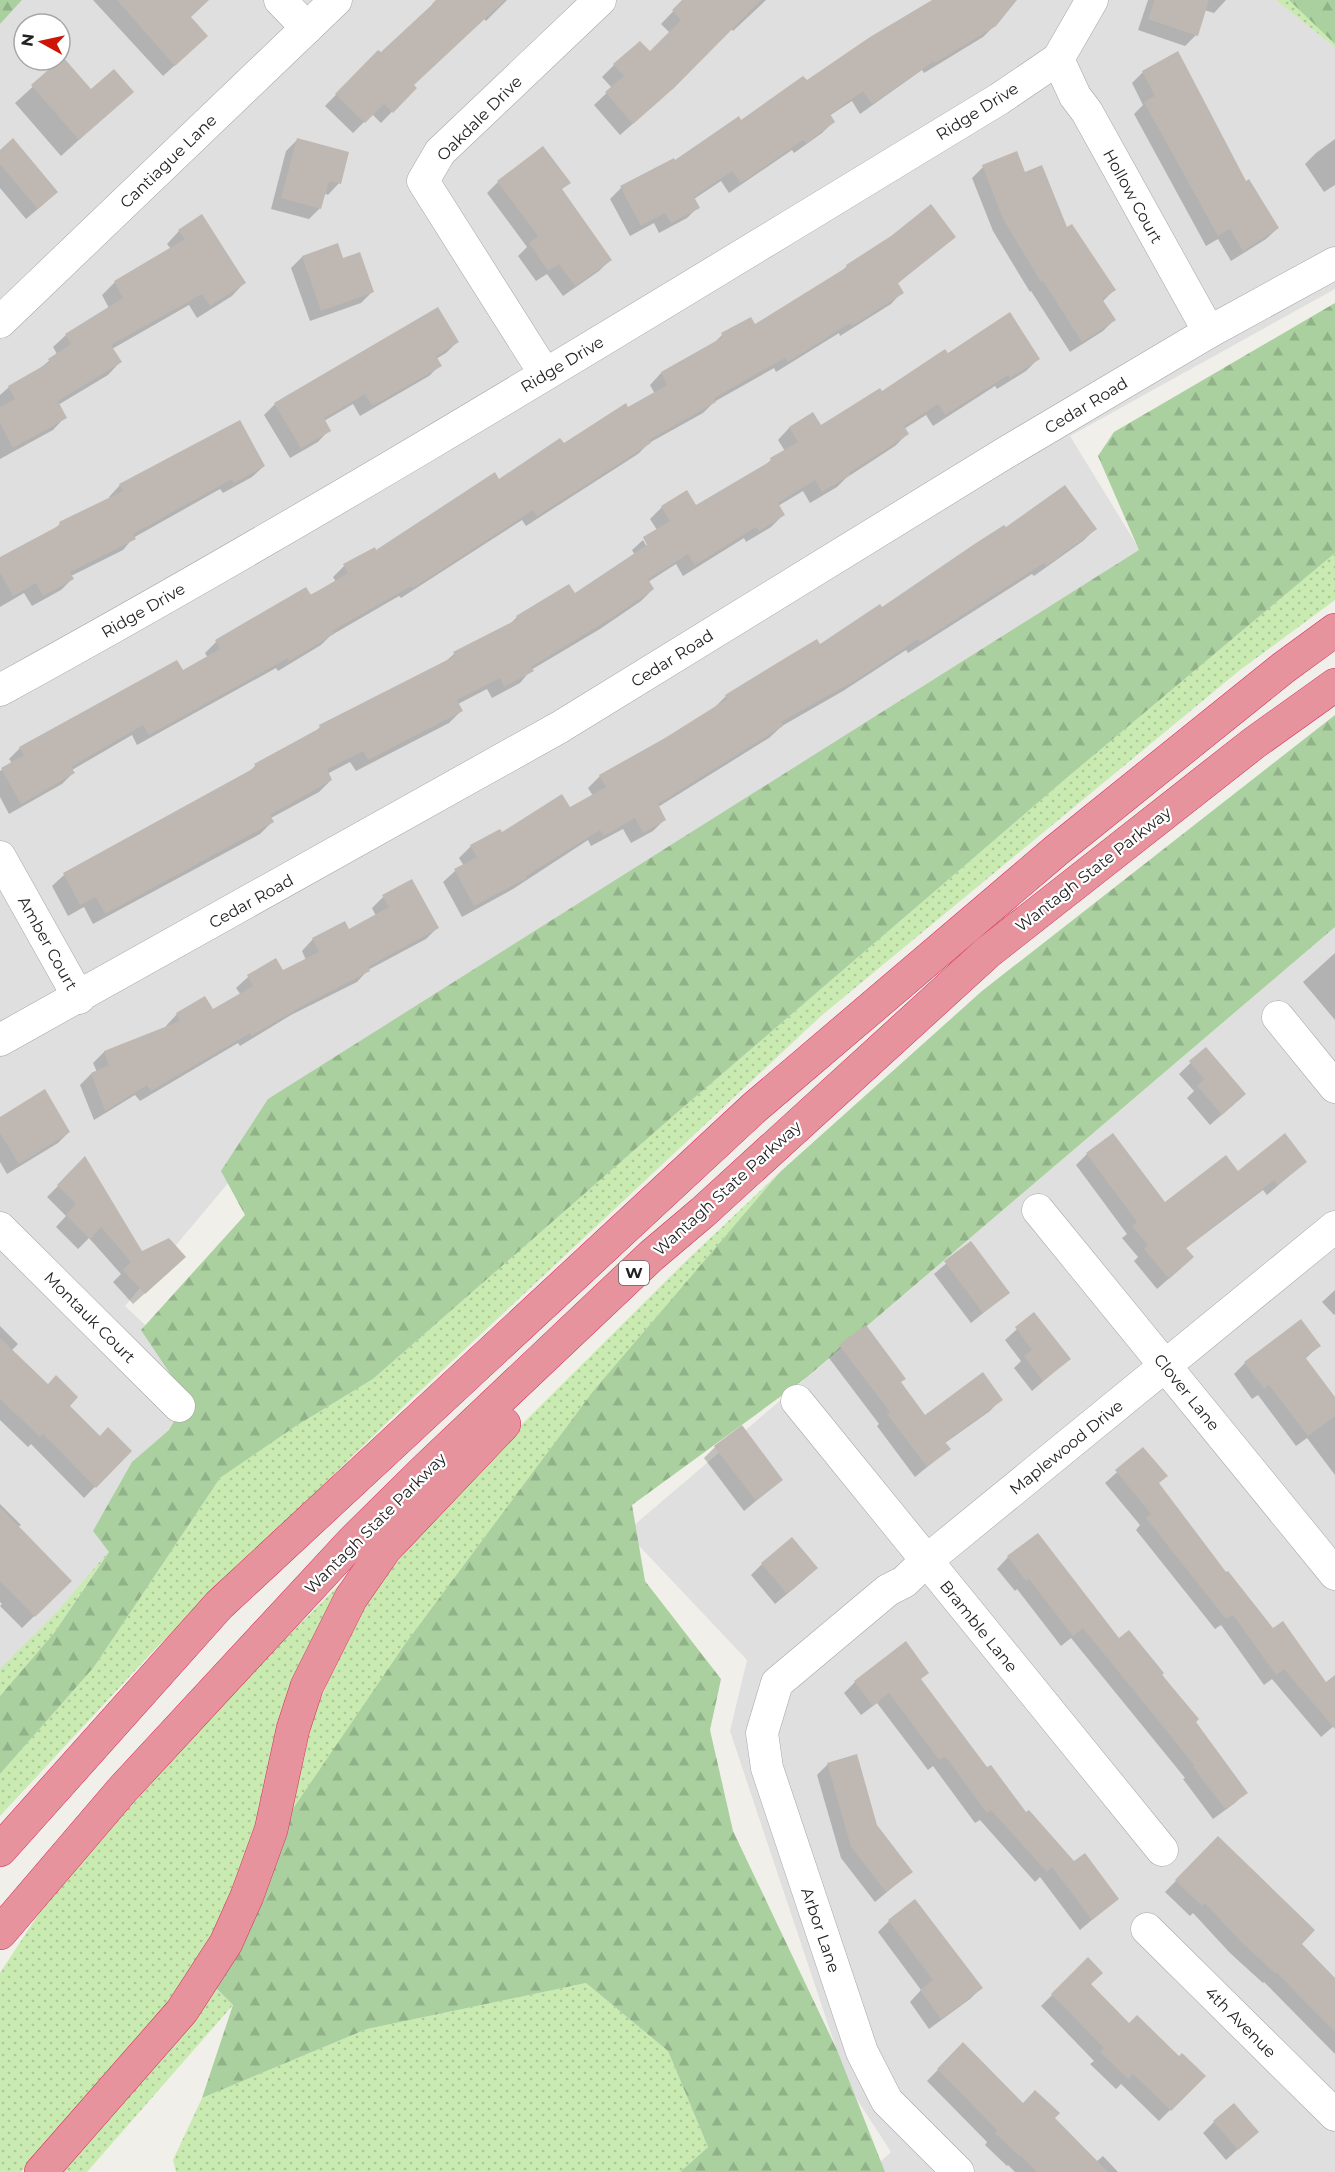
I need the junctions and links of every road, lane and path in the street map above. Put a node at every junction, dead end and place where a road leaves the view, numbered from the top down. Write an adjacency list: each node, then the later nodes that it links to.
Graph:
1 (280, 0): 5 (street)
2 (336, 0): 5 (street, Cantiague Lane)
3 (600, 0): 10 (street, Oakdale Drive)
4 (1092, 0): 6 (street, Ridge Drive)
5 (307, 28): 8 (street, Cantiague Lane)
6 (1058, 59): 9 (street, Hollow Court); 10 (street, Ridge Drive)
7 (1335, 263): 9 (street, Cedar Road)
8 (0, 322)
9 (1209, 332): 15 (street, Cedar Road)
10 (545, 374): 13 (street, Ridge Drive)
11 (1335, 630): 29 (highway, Wantagh State Parkway / W)
12 (1335, 685): 22 (highway, Wantagh State Parkway / W)
13 (0, 690)
14 (0, 857): 15 (street, Amber Court)
15 (79, 998): 17 (street, Cedar Road)
16 (1278, 1017): 18 (street)
17 (0, 1040)
18 (1335, 1087)
19 (1038, 1210): 23 (street, Clover Lane)
20 (1335, 1227): 23 (street, Maplewood Drive)
21 (0, 1228): 25 (street, Montauk Court)
22 (651, 1256): 32 (highway, Wantagh State Parkway / W); 34 (highway)
23 (1166, 1365): 26 (street, Maplewood Drive); 27 (street, Clover Lane)
24 (797, 1401): 26 (street, Bramble Lane)
25 (179, 1406)
26 (926, 1561): 28 (street, Maplewood Drive); 30 (street, Bramble Lane)
27 (1335, 1574)
28 (796, 1666): 35 (street, Arbor Lane)
29 (0, 1850)
30 (1162, 1850)
31 (1147, 1929): 33 (street, 4th Avenue)
32 (0, 1933)
33 (1335, 2115)
34 (41, 2172)
35 (958, 2172)

